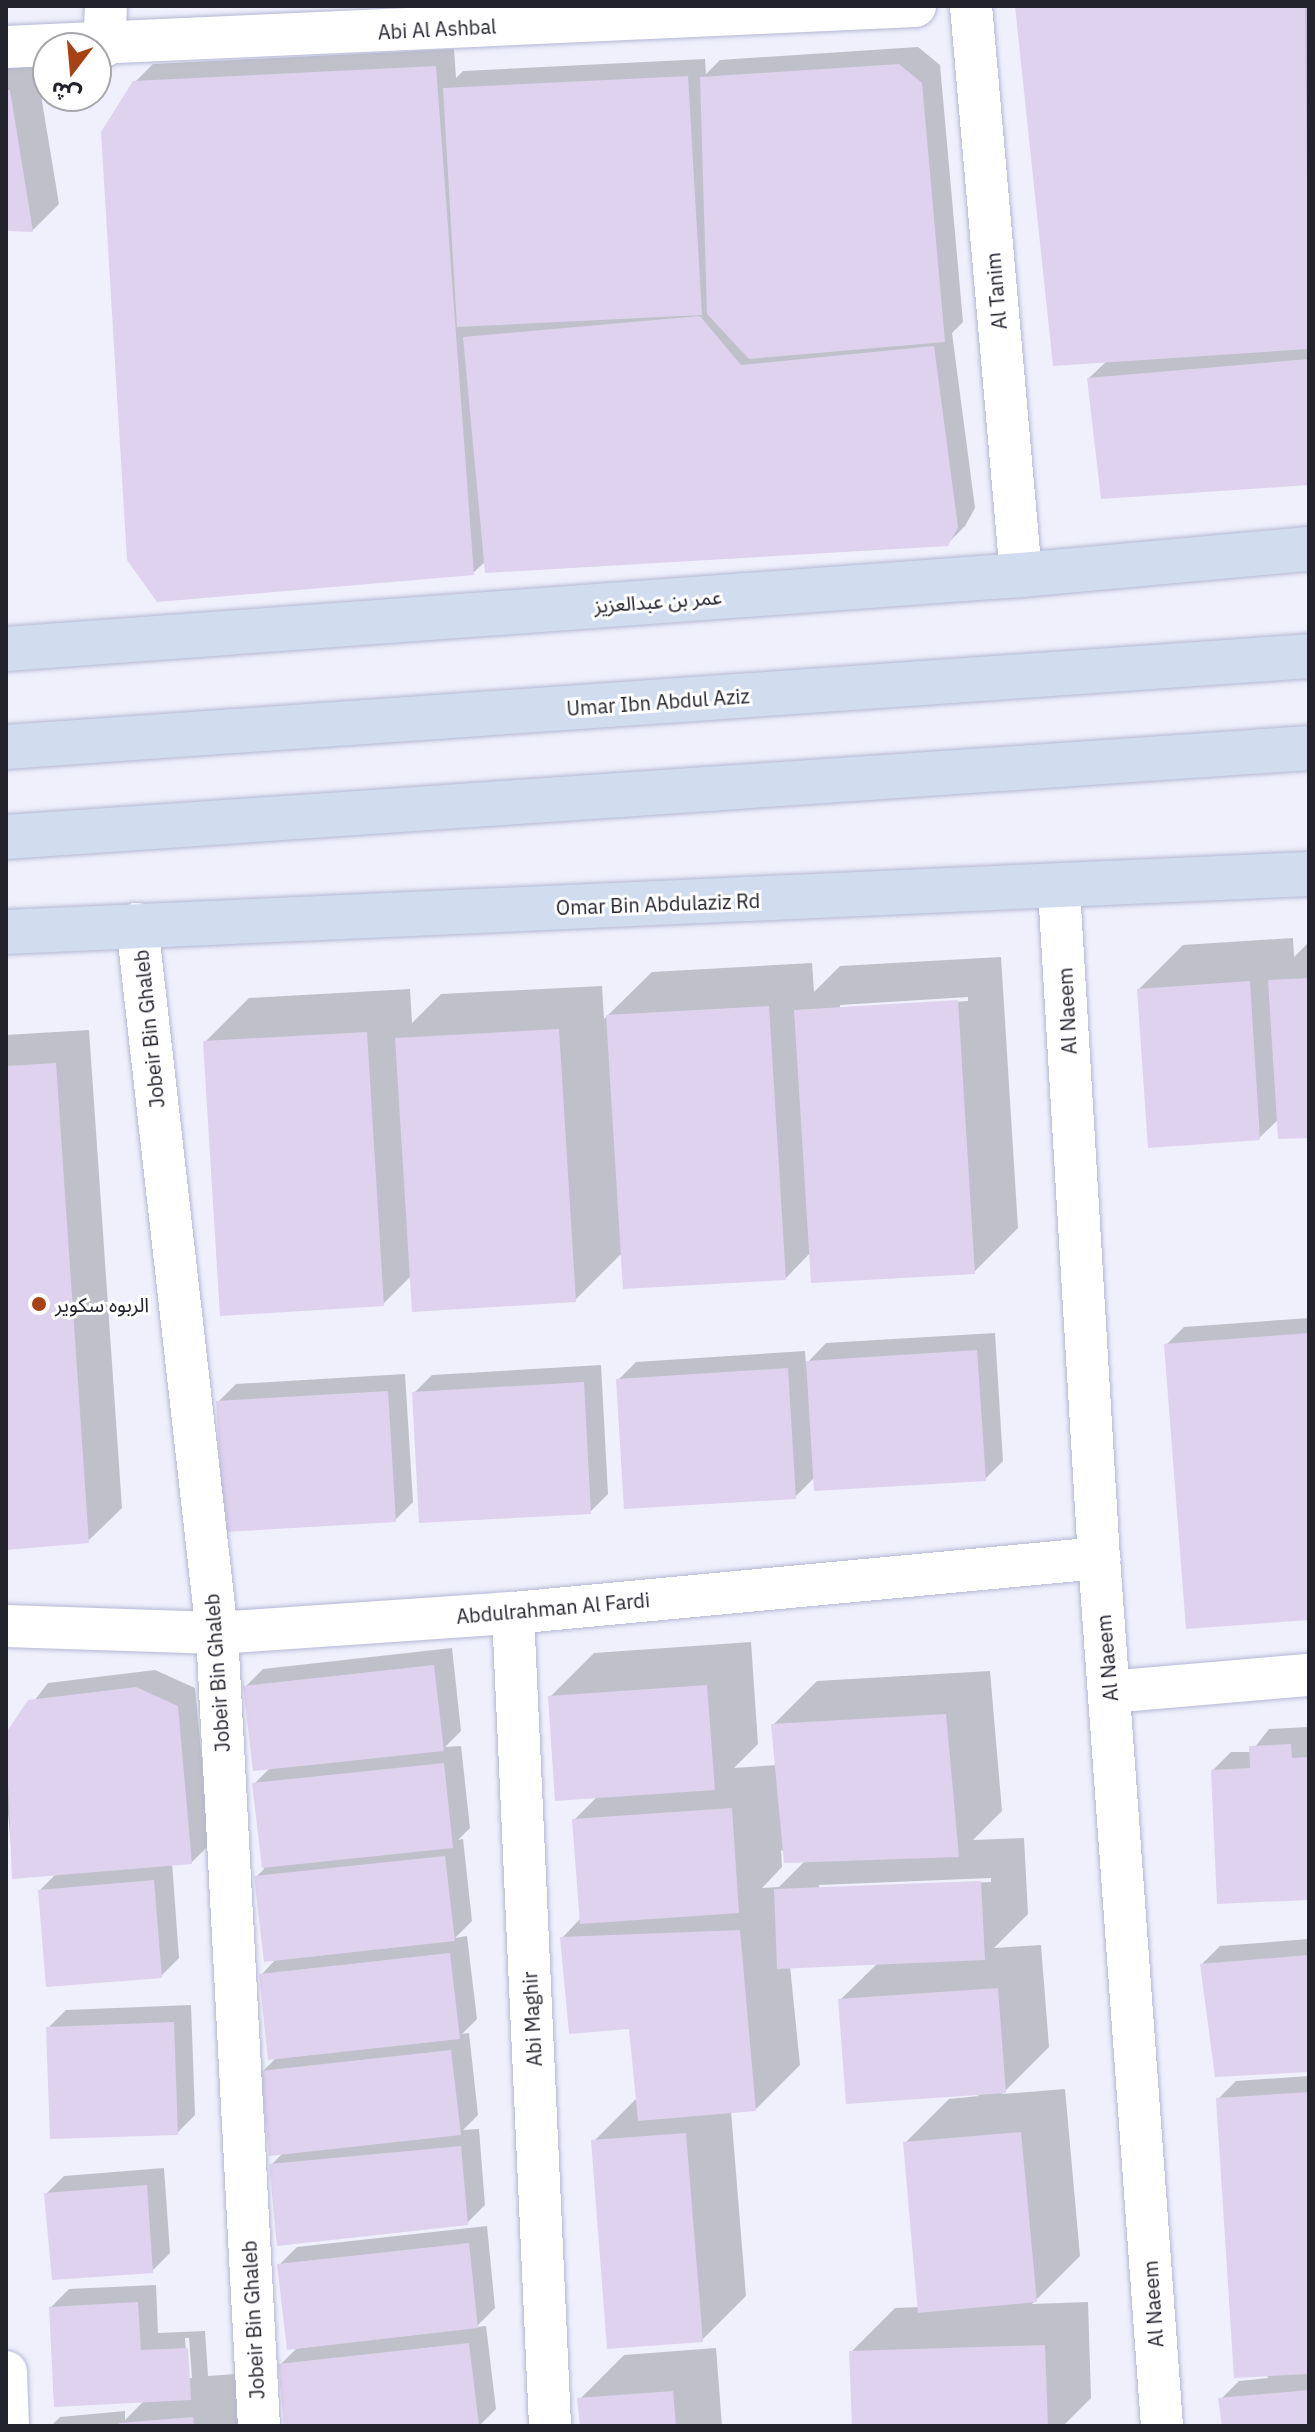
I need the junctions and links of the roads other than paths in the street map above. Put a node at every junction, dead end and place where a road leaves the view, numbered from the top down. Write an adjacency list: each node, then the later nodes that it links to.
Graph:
1 (915, 6): 3 (street, Abi Al Ashbal)
2 (971, 6): 7 (street, Al Tanim)
3 (364, 19): 4 (street, Abi Al Ashbal)
4 (105, 26): 5 (street, Abi Al Ashbal)
5 (6, 47)
6 (1309, 549): 7 (street, عمر بن عبدالعزيز)
7 (1021, 575): 8 (street, عمر بن عبدالعزيز)
8 (6, 649)
9 (1309, 656): 10 (street, Umar Ibn Abdul Aziz)
10 (6, 747)
11 (1309, 748): 12 (street)
12 (6, 837)
13 (1309, 874): 14 (street, Omar Bin Abdulaziz Rd)
14 (1059, 889): 15 (street, Omar Bin Abdulaziz Rd); 17 (street, Al Naeem)
15 (137, 924): 16 (street, Omar Bin Abdulaziz Rd); 20 (street, Jobeir Bin Ghaleb)
16 (6, 932)
17 (1099, 1558): 18 (street, Abdulrahman Al Fardi); 22 (street, Al Naeem)
18 (513, 1613): 20 (street, Abdulrahman Al Fardi); 26 (street, Abi Maghir)
19 (6, 1626): 20 (street, Abdulrahman Al Fardi)
20 (217, 1633): 25 (street, Jobeir Bin Ghaleb)
21 (1309, 1675): 22 (street)
22 (1109, 1692): 27 (street, Al Naeem)
23 (6, 2372): 24 (street)
24 (8, 2426)
25 (259, 2426)
26 (550, 2426)
27 (1162, 2426)

